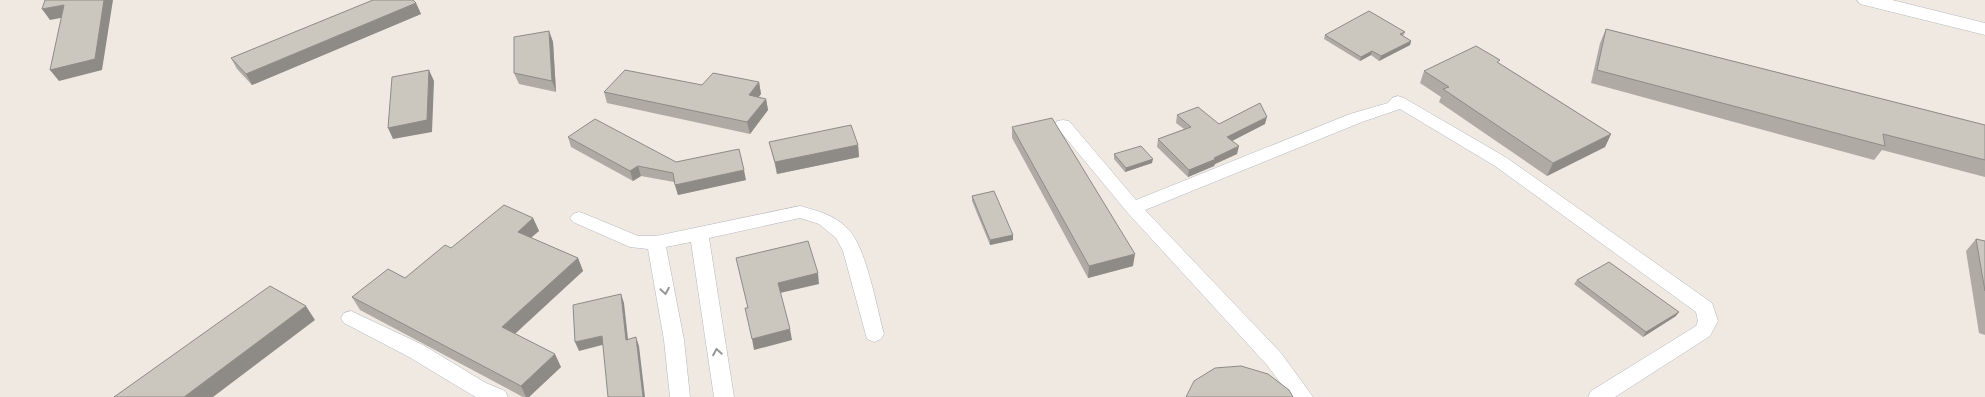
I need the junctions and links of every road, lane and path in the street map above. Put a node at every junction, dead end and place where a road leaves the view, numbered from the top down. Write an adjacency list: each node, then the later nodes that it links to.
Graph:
1 (1867, 0): 4 (main road)
2 (1921, 0): 3 (main road)
3 (1985, 16)
4 (1985, 29)
5 (1063, 125): 6 (street)
6 (1133, 208): 15 (street); 16 (street)
7 (579, 218): 9 (street)
8 (699, 233): 9 (street); 11 (street); 14 (street, one-way to 8)
9 (656, 243): 13 (street, one-way to 13)
10 (351, 318): 12 (street)
11 (874, 334)
12 (498, 397)
13 (680, 397)
14 (724, 397)
15 (1303, 397)
16 (1598, 397)

